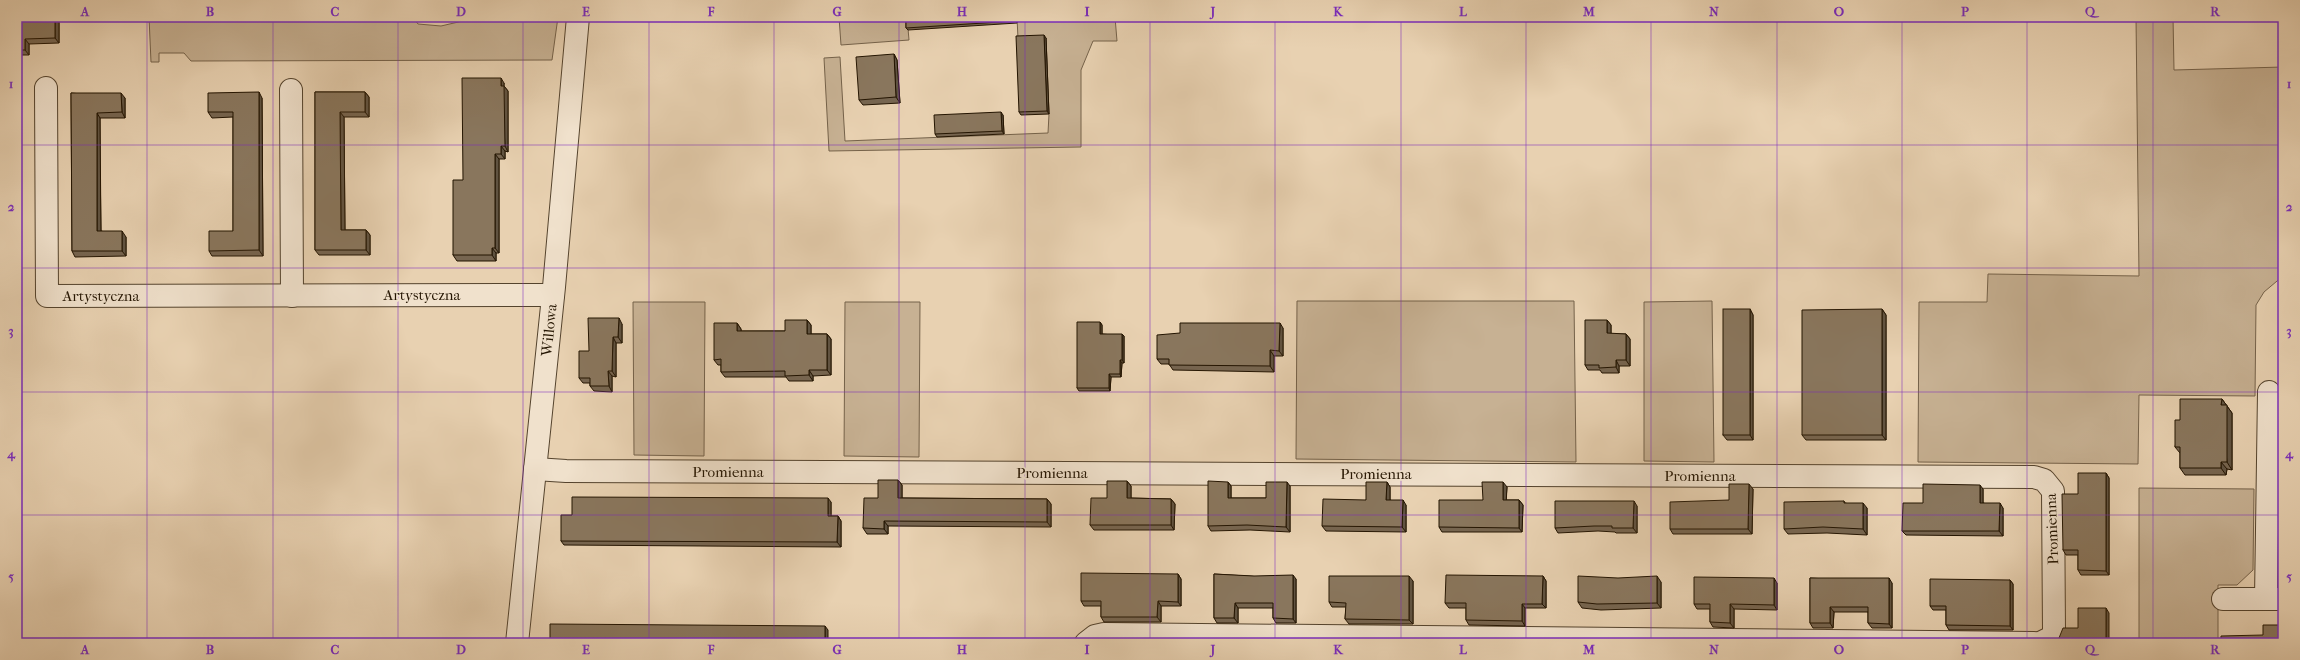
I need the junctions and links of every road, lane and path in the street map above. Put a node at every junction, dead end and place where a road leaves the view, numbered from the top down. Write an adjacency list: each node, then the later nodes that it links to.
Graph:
1 (578, 17): 4 (street, Willowa)
2 (46, 88): 5 (street, Artystyczna)
3 (291, 90): 5 (street)
4 (553, 295): 5 (street, Artystyczna); 7 (street, Willowa)
5 (292, 296)
6 (2269, 392): 9 (street)
7 (535, 469): 10 (street, Willowa); 13 (street, Promienna)
8 (2223, 599): 9 (street)
9 (2275, 599)
10 (517, 643)
11 (1086, 643): 12 (street)
12 (2034, 643)
13 (2040, 643)

